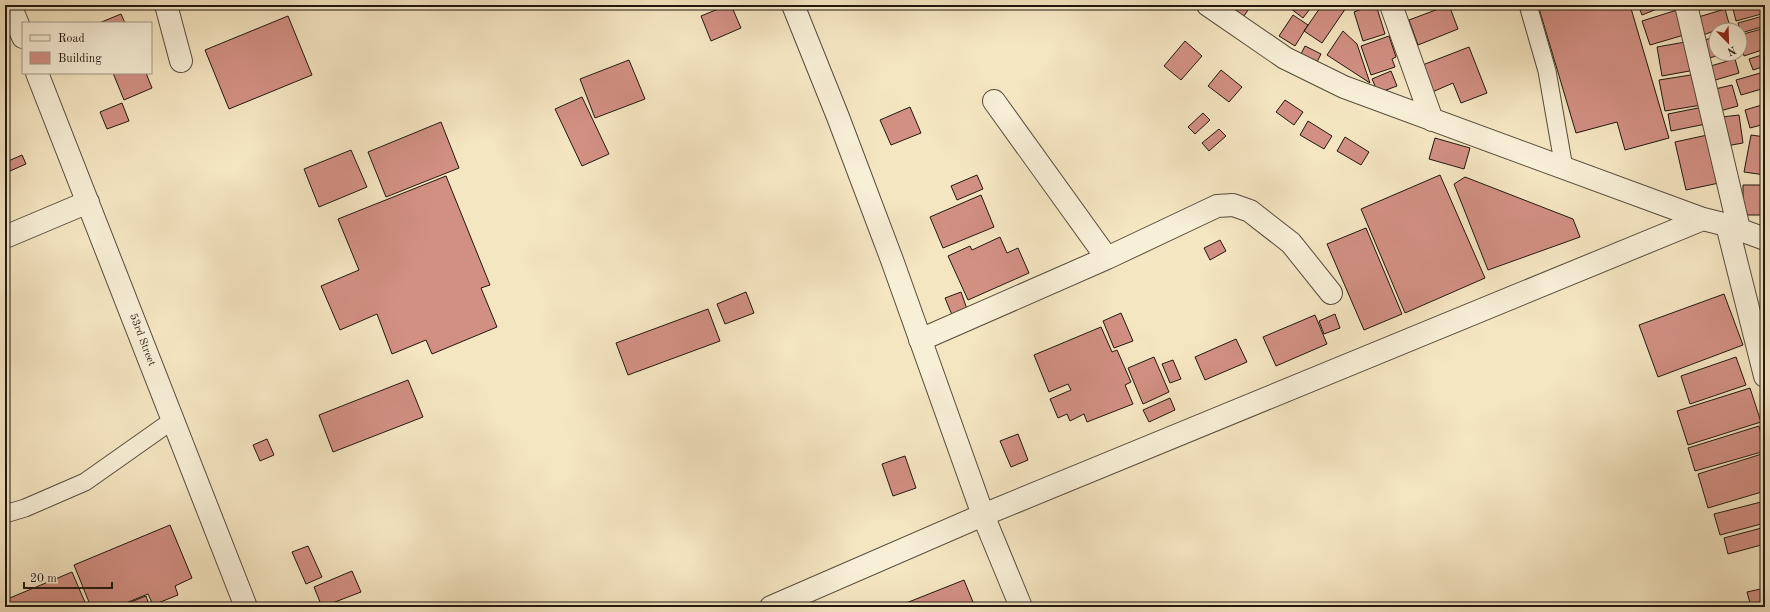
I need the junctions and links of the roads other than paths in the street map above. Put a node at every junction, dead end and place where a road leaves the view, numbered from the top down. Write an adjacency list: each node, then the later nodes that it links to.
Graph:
1 (10, 5): 8 (street)
2 (166, 5): 9 (street)
3 (792, 5): 21 (street)
4 (1208, 5): 12 (street)
5 (1391, 5): 12 (street)
6 (1528, 5): 13 (lane)
7 (1686, 5): 16 (street)
8 (22, 35)
9 (181, 61)
10 (37, 74): 14 (street, 53rd Street)
11 (994, 101): 19 (street)
12 (1432, 120): 13 (street)
13 (1564, 168): 15 (street)
14 (88, 202): 17 (street); 23 (street, 53rd Street)
15 (1703, 218): 16 (street); 25 (street)
16 (1733, 227): 18 (street); 22 (street)
17 (5, 237)
18 (1765, 239)
19 (1107, 258): 20 (street); 21 (street)
20 (1331, 293)
21 (920, 340): 25 (street)
22 (1765, 376)
23 (173, 420): 24 (lane); 26 (street, 53rd Street)
24 (5, 514)
25 (983, 515): 27 (street); 28 (street)
26 (246, 607)
27 (771, 607)
28 (1021, 607)

